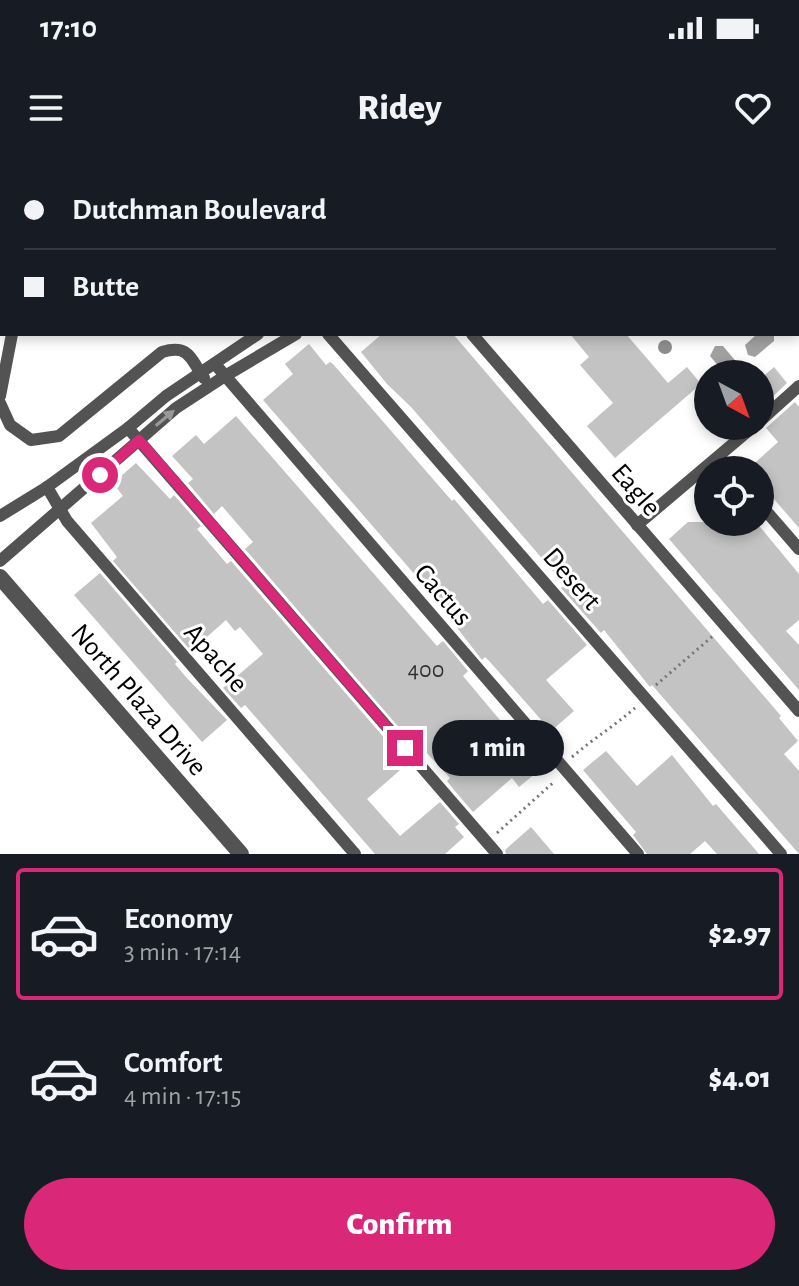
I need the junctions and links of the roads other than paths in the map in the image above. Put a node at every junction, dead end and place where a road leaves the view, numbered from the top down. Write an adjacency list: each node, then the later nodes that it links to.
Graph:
1 (12, 336): 15 (lane)
2 (170, 336): 9 (lane)
3 (257, 336): 10 (lane)
4 (261, 336): 8 (lane)
5 (292, 336): 8 (lane)
6 (330, 336): 36 (lane, Desert)
7 (474, 336): 27 (lane, Eagle)
8 (270, 348): 12 (lane)
9 (180, 349): 11 (lane); 16 (lane)
10 (215, 364): 11 (lane); 12 (lane, Cactus)
11 (201, 373): 13 (lane); 18 (lane)
12 (225, 376): 13 (lane); 35 (lane, Cactus)
13 (210, 386): 19 (lane, one-way to 13)
14 (799, 386): 17 (lane)
15 (0, 396)
16 (0, 403)
17 (774, 408)
18 (128, 428): 19 (lane); 23 (lane)
19 (139, 440): 24 (lane); 34 (lane)
20 (738, 440): 21 (lane)
21 (720, 456)
22 (694, 478): 27 (lane)
23 (47, 487): 24 (lane, Apache); 25 (lane)
24 (61, 510): 29 (lane); 33 (lane, Apache)
25 (0, 516)
26 (774, 520): 28 (lane)
27 (637, 525): 31 (lane, Eagle)
28 (799, 549)
29 (0, 561)
30 (0, 577): 32 (street, North Plaza Drive)
31 (799, 711)
32 (241, 854)
33 (355, 854)
34 (497, 854)
35 (638, 854)
36 (781, 854)

